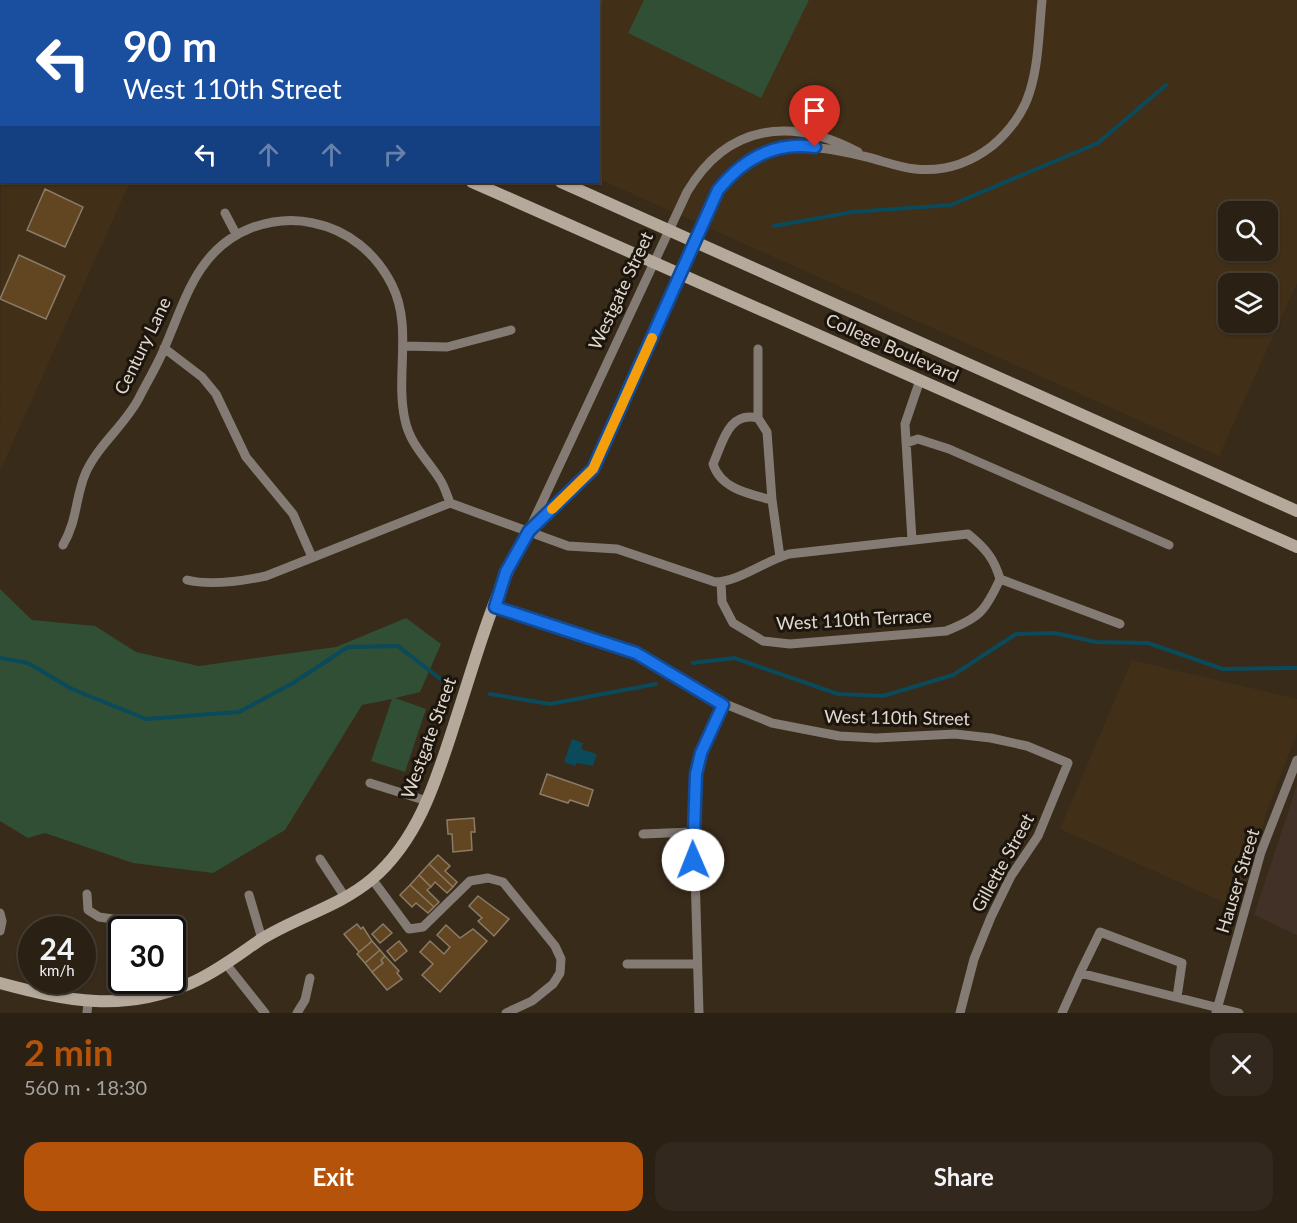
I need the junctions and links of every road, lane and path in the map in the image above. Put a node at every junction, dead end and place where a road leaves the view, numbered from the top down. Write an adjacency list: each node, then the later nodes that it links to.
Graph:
1 (1042, 0): 2 (street)
2 (869, 158): 6 (street, Westgate Street); 8 (street)
3 (474, 183): 9 (main road, College Boulevard)
4 (563, 183): 6 (main road, College Boulevard)
5 (225, 213): 7 (street)
6 (670, 230): 8 (main road, College Boulevard); 9 (street, Westgate Street)
7 (236, 234): 12 (street, Century Lane); 13 (street, Century Lane)
8 (694, 240): 10 (street); 20 (main road, College Boulevard)
9 (654, 262): 10 (main road, College Boulevard); 21 (street, Westgate Street)
10 (680, 273): 15 (main road, College Boulevard); 21 (street)
11 (511, 330): 12 (street)
12 (403, 346): 19 (street, Century Lane)
13 (164, 348): 23 (street, Century Lane); 26 (street)
14 (758, 349): 16 (street)
15 (920, 380): 17 (street); 25 (main road, College Boulevard)
16 (758, 418): 18 (street); 18 (street)
17 (906, 443): 22 (street); 24 (street)
18 (772, 500): 27 (street)
19 (450, 503): 21 (street); 26 (street)
20 (1297, 511)
21 (529, 531): 30 (street); 31 (main road, Westgate Street)
22 (912, 540): 27 (street); 28 (street)
23 (63, 545)
24 (1169, 545)
25 (1297, 547)
26 (312, 557): 29 (street)
27 (780, 557): 30 (street)
28 (1000, 579): 30 (street, West 110th Terrace); 32 (street)
29 (187, 580)
30 (721, 582)
31 (495, 607): 33 (street, West 110th Street); 37 (main road, Westgate Street)
32 (1120, 624)
33 (723, 705): 35 (street, West 110th Street); 38 (street)
34 (1297, 760): 59 (street, Hauser Street)
35 (1068, 764): 64 (street, Gillette Street)
36 (370, 783): 37 (street)
37 (427, 801): 41 (main road, Westgate Street)
38 (692, 832): 39 (street); 51 (street)
39 (643, 834)
40 (320, 859): 44 (street)
41 (372, 879): 44 (main road, Westgate Street); 62 (street)
42 (87, 894): 46 (street)
43 (249, 895): 48 (street)
44 (345, 897): 48 (main road, Westgate Street)
45 (0, 913): 47 (street)
46 (108, 918)
47 (0, 931)
48 (262, 939): 49 (main road, Westgate Street)
49 (226, 964): 57 (main road, Westgate Street); 60 (street)
50 (627, 964): 51 (street)
51 (696, 964): 63 (street)
52 (1080, 973): 56 (street); 56 (street); 65 (street)
53 (310, 978): 61 (street)
54 (0, 983): 58 (main road, Westgate Street)
55 (120, 994): 57 (street)
56 (1177, 997): 59 (street)
57 (120, 1000): 58 (main road, Westgate Street)
58 (88, 1008)
59 (1217, 1010): 66 (street)
60 (265, 1013)
61 (297, 1013)
62 (506, 1013)
63 (699, 1013)
64 (960, 1013)
65 (1062, 1013)
66 (1239, 1013)

